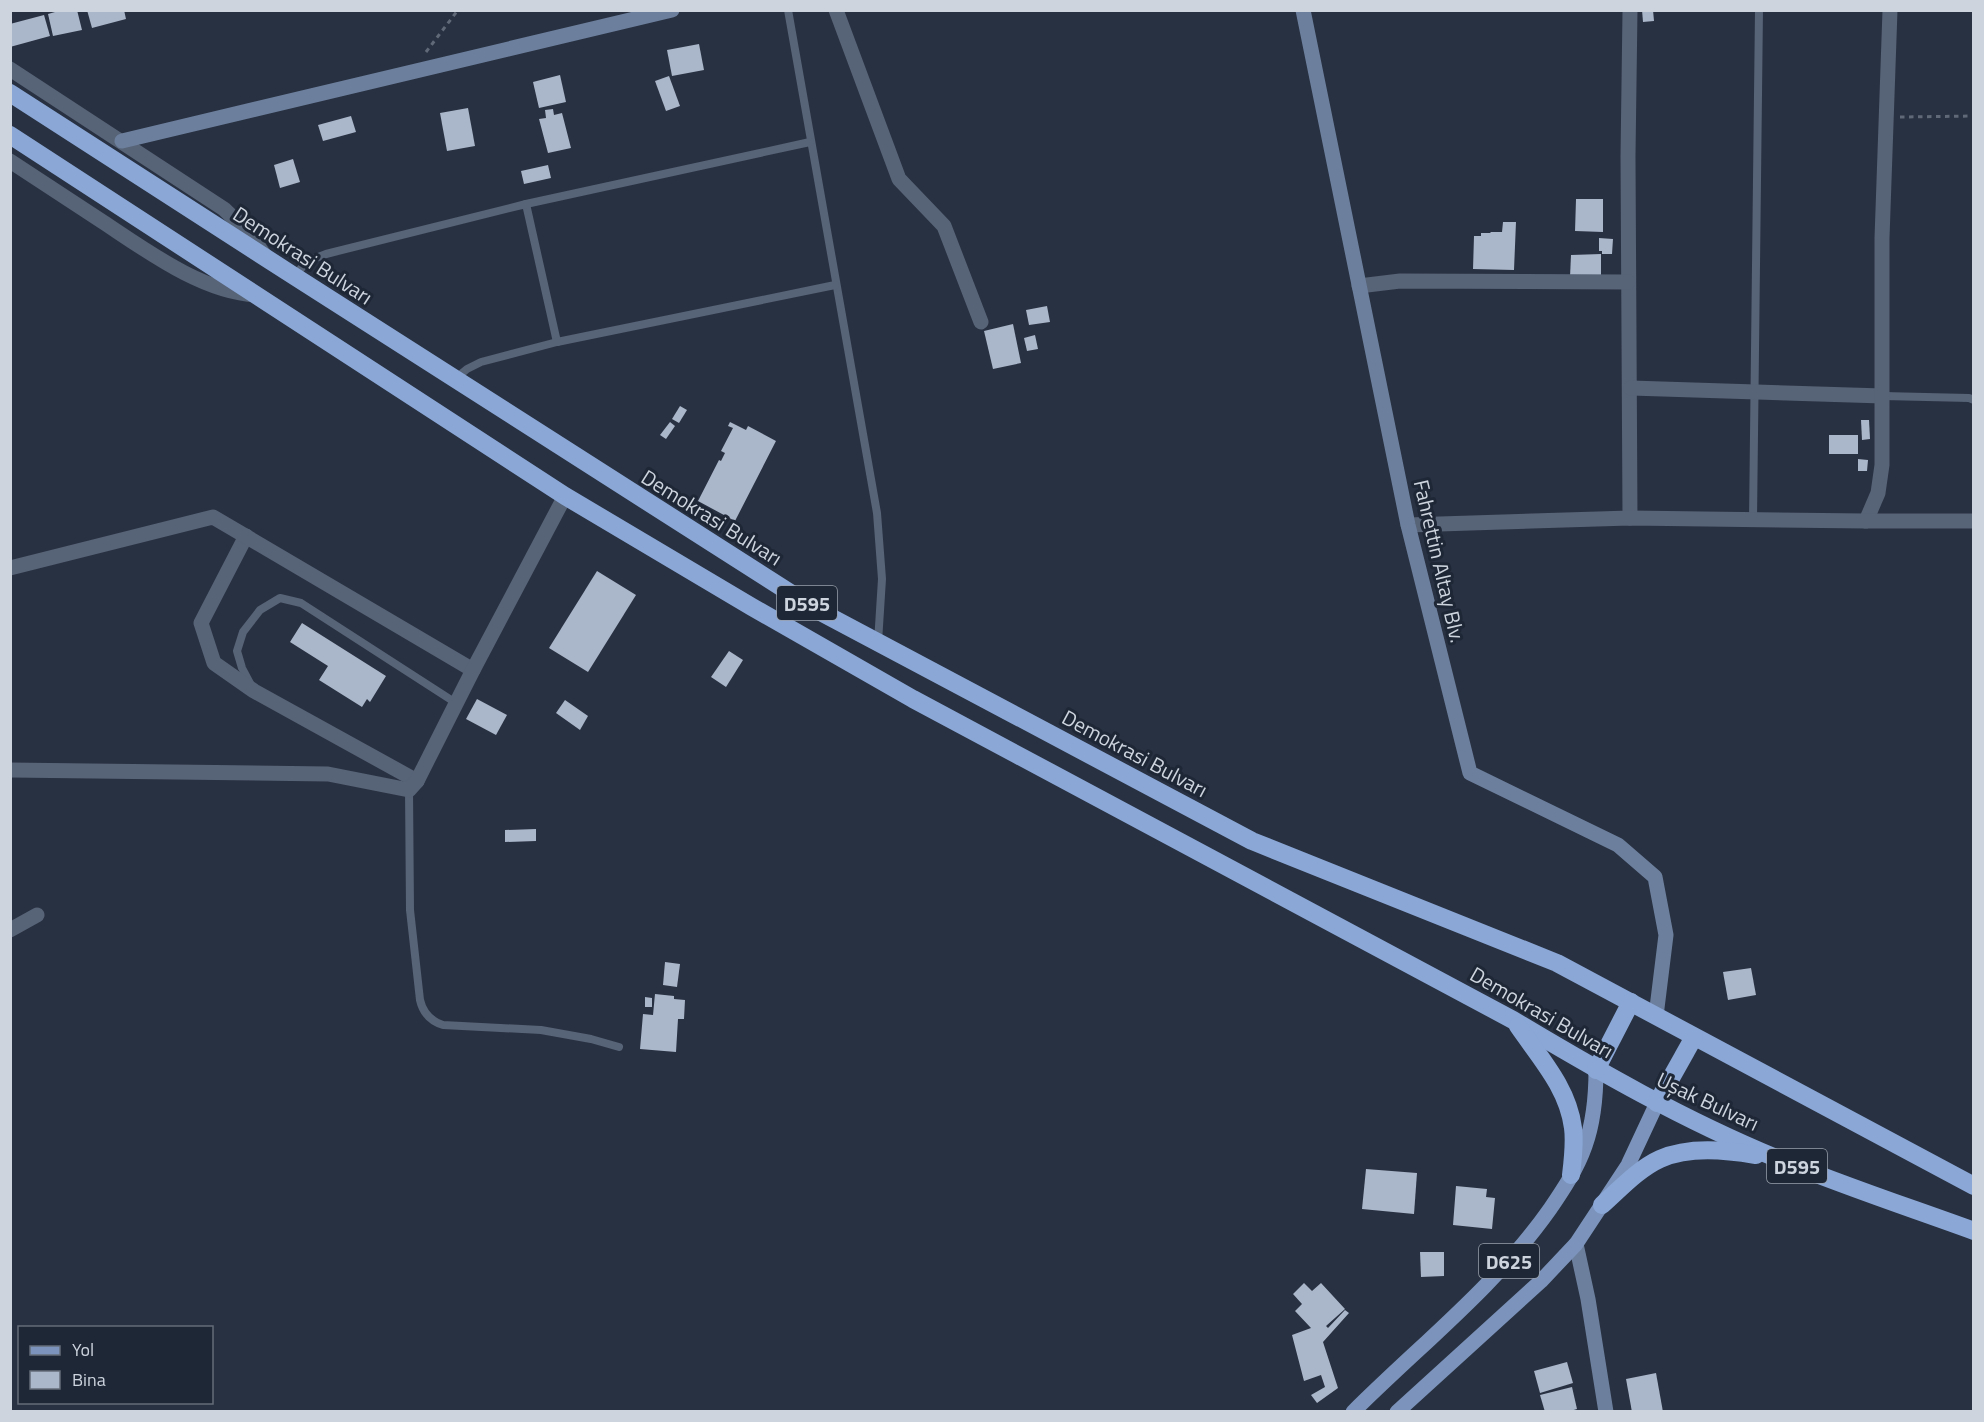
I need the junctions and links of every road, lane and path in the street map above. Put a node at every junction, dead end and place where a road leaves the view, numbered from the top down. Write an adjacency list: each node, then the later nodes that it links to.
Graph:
1 (458, 10): 10 (path)
2 (672, 10): 10 (street)
3 (788, 10): 16 (lane)
4 (836, 10): 25 (street)
5 (1303, 10): 23 (street, Fahrettin Altay Blv.)
6 (1630, 10): 21 (street)
7 (1760, 10): 29 (lane)
8 (1890, 10): 13 (street)
9 (10, 69): 15 (street)
10 (409, 74): 15 (street)
11 (10, 93): 19 (highway, Demokrasi Bulvarı / D595)
12 (1974, 116): 13 (path)
13 (1885, 117): 30 (street)
14 (10, 135): 24 (highway, Demokrasi Bulvarı / D595)
15 (122, 141): 19 (street)
16 (810, 142): 18 (lane); 22 (lane)
17 (10, 161): 24 (street)
18 (526, 204): 20 (lane); 26 (lane)
19 (266, 258): 20 (highway, Demokrasi Bulvarı / D595)
20 (294, 276): 27 (highway, Demokrasi Bulvarı / D595)
21 (1629, 282): 23 (street); 28 (street)
22 (836, 285): 26 (lane); 40 (lane)
23 (1359, 286): 37 (street, Fahrettin Altay Blv.)
24 (257, 295): 32 (highway, Demokrasi Bulvarı / D595)
25 (981, 322)
26 (557, 342): 27 (lane)
27 (455, 379): 40 (highway, Demokrasi Bulvarı / D595)
28 (1631, 388): 29 (street); 33 (street)
29 (1754, 392): 30 (street); 34 (lane)
30 (1883, 396): 31 (lane); 36 (street)
31 (1974, 400)
32 (565, 496): 41 (street); 50 (highway, Demokrasi Bulvarı / D595)
33 (1630, 518): 34 (street); 37 (street)
34 (1753, 520): 36 (street)
35 (1974, 521): 36 (street)
36 (1866, 522)
37 (1408, 525): 49 (street, Fahrettin Altay Blv.)
38 (246, 536): 39 (street); 41 (street); 42 (street)
39 (10, 567)
40 (878, 642): 48 (highway, Demokrasi Bulvarı / D595)
41 (473, 670): 43 (street)
42 (254, 691): 43 (lane); 45 (street)
43 (456, 703): 45 (street)
44 (10, 770): 45 (street)
45 (413, 785): 52 (lane)
46 (37, 915): 47 (street)
47 (10, 930)
48 (1630, 1002): 49 (highway, Demokrasi Bulvarı / D595); 53 (highway)
49 (1656, 1016): 51 (highway, D595)
50 (1513, 1020): 53 (highway, Demokrasi Bulvarı / D595); 57 (highway)
51 (1694, 1036): 55 (highway); 58 (highway, D595)
52 (619, 1047)
53 (1596, 1070): 54 (highway, Demokrasi Bulvarı / D595); 57 (main road, D625)
54 (1626, 1086): 55 (highway, Uşak Bulvarı / D595)
55 (1657, 1103): 56 (highway, Uşak Bulvarı / D595); 59 (main road, D625)
56 (1776, 1158): 59 (highway); 60 (highway, Uşak Bulvarı / D595)
57 (1571, 1175): 62 (main road, D625)
58 (1974, 1186)
59 (1602, 1205): 61 (main road, D625)
60 (1974, 1231)
61 (1576, 1244): 63 (main road, D625); 64 (street)
62 (1353, 1412)
63 (1397, 1412)
64 (1606, 1412)

